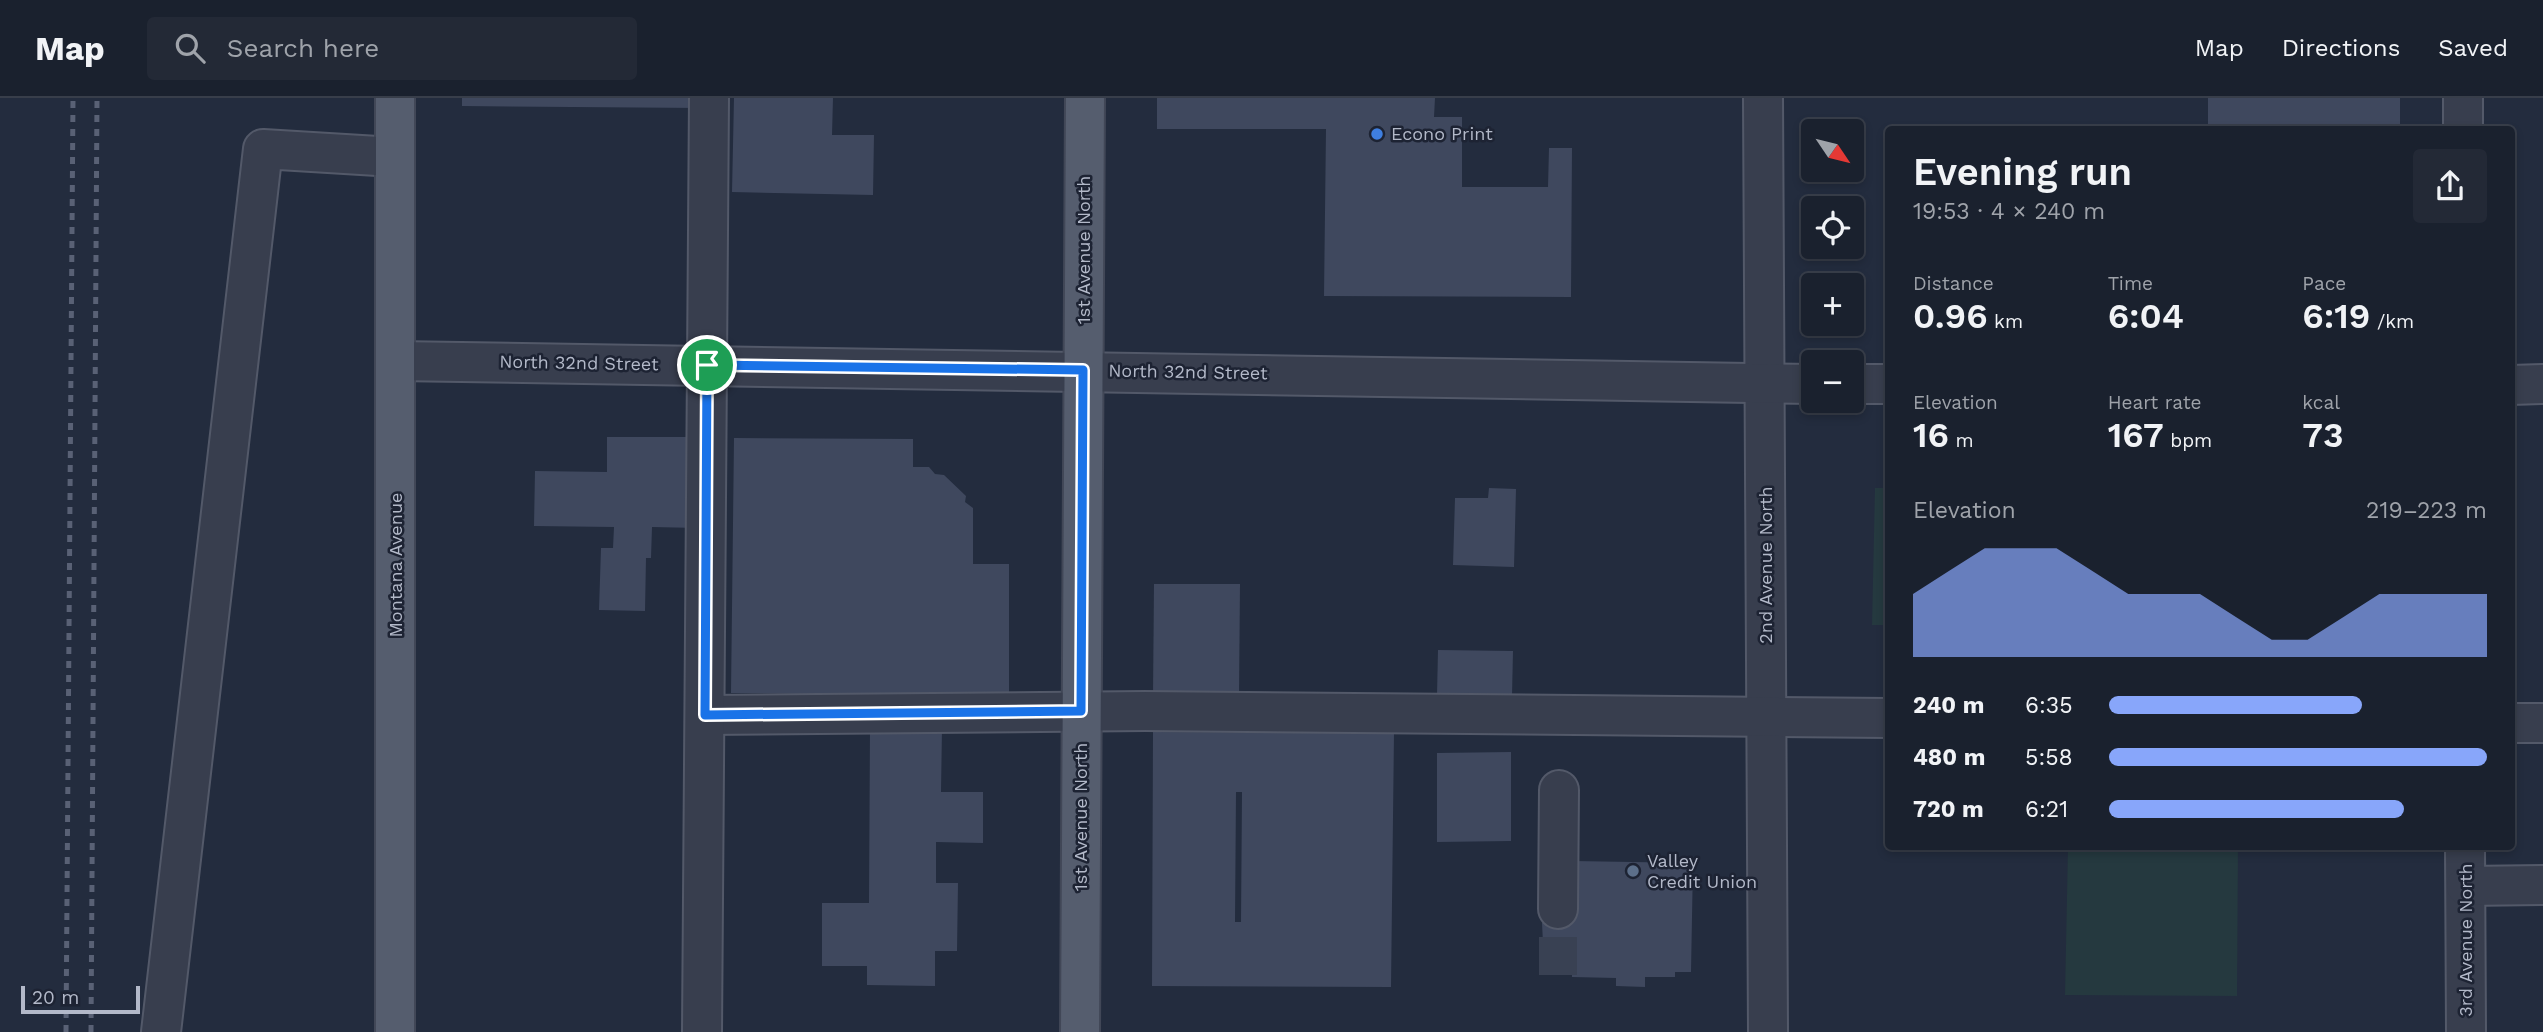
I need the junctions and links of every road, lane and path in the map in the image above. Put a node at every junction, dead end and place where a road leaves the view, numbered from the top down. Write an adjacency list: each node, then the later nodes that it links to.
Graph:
1 (395, 98): 7 (main road, Montana Avenue)
2 (709, 98): 9 (street)
3 (1085, 98): 10 (main road, 1st Avenue North)
4 (1762, 98): 11 (street, 2nd Avenue North)
5 (2463, 98): 6 (street)
6 (2463, 126)
7 (394, 157): 8 (main road, Montana Avenue); 28 (street)
8 (396, 361): 9 (street, North 32nd Street); 29 (main road, Montana Avenue)
9 (707, 365): 10 (street, North 32nd Street); 18 (street)
10 (1083, 370): 11 (street, North 32nd Street); 17 (main road, 1st Avenue North)
11 (1766, 384): 12 (street, North 32nd Street); 19 (street, 2nd Avenue North)
12 (1801, 384)
13 (1864, 384): 14 (street)
14 (1885, 384)
15 (2543, 384): 16 (street)
16 (2515, 385)
17 (1081, 711): 18 (street); 19 (street); 31 (main road, 1st Avenue North)
18 (705, 715): 30 (street)
19 (1767, 716): 20 (street); 32 (street, 2nd Avenue North)
20 (1885, 718)
21 (2515, 723): 22 (street)
22 (2543, 723)
23 (1559, 790): 27 (street)
24 (2465, 850): 26 (street, 3rd Avenue North)
25 (2543, 885): 26 (street)
26 (2466, 886): 33 (street, 3rd Avenue North)
27 (1558, 909)
28 (161, 1032)
29 (395, 1032)
30 (702, 1032)
31 (1080, 1032)
32 (1768, 1032)
33 (2466, 1032)

